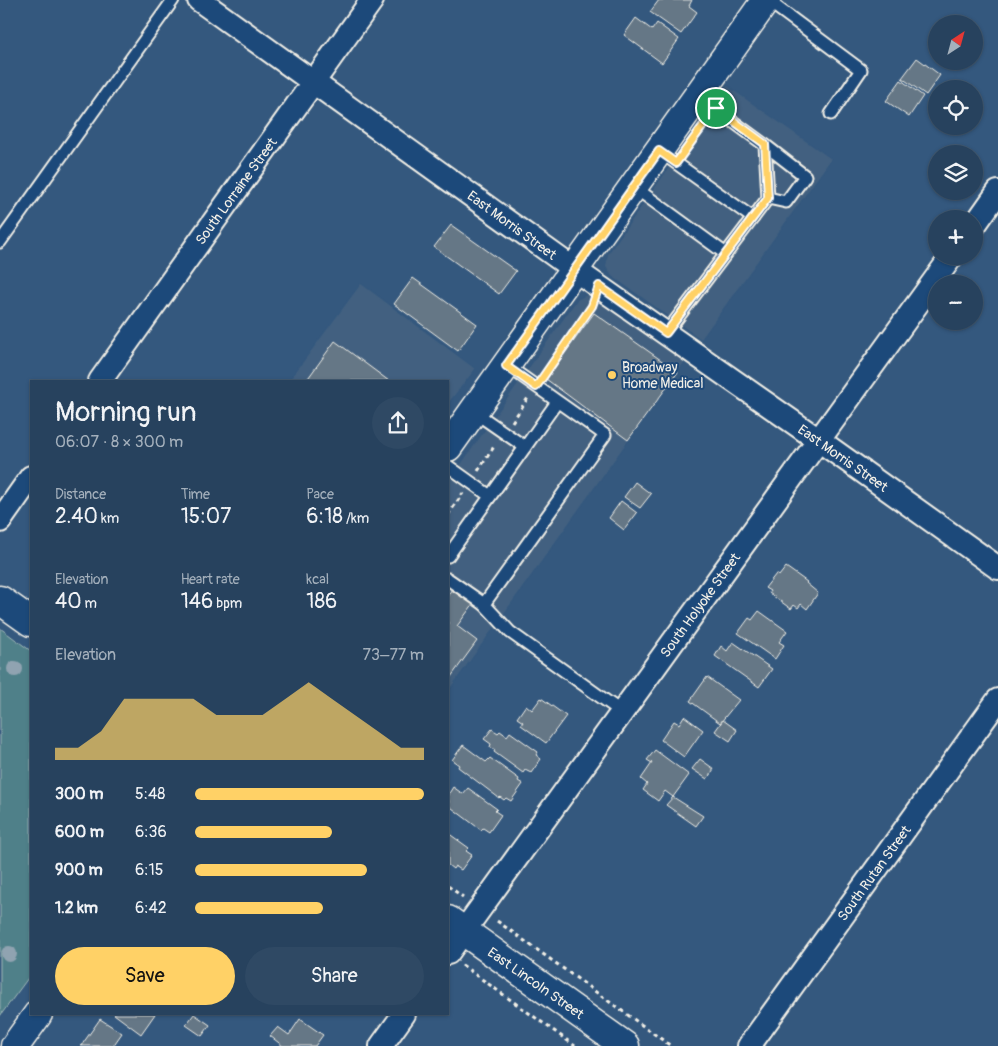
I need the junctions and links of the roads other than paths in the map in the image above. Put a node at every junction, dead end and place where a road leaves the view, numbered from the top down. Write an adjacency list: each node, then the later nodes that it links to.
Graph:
1 (173, 0): 15 (lane)
2 (199, 0): 5 (street, East Morris Street)
3 (372, 0): 5 (street, South Lorraine Street)
4 (766, 0): 6 (main road); 7 (lane)
5 (314, 82): 18 (street, East Morris Street); 21 (street, South Lorraine Street)
6 (698, 96): 8 (lane); 9 (main road)
7 (831, 114)
8 (765, 144): 12 (lane); 12 (lane)
9 (659, 151): 10 (main road); 14 (lane)
10 (634, 187): 16 (lane); 18 (main road)
11 (998, 192): 13 (street)
12 (768, 198): 14 (lane)
13 (983, 213)
14 (753, 218): 16 (lane)
15 (0, 242)
16 (726, 254): 19 (lane)
17 (946, 265): 24 (street, South Holyoke Street)
18 (575, 270): 19 (street, East Morris Street); 20 (main road)
19 (666, 333): 24 (street, East Morris Street)
20 (506, 366): 22 (lane); 23 (main road)
21 (101, 380)
22 (557, 402): 26 (lane); 35 (lane)
23 (473, 411): 25 (main road); 26 (lane)
24 (820, 441): 32 (street, East Morris Street); 38 (street, South Holyoke Street)
25 (449, 446)
26 (525, 447): 29 (lane)
27 (449, 467): 29 (lane)
28 (30, 478): 30 (street)
29 (490, 496): 31 (lane)
30 (0, 521)
31 (449, 555)
32 (998, 568)
33 (449, 580): 35 (lane)
34 (0, 600): 36 (main road)
35 (484, 604): 38 (lane)
36 (30, 621)
37 (998, 700): 46 (street, South Rutan Street)
38 (623, 713): 39 (street, South Holyoke Street)
39 (456, 925): 40 (street, South Holyoke Street); 45 (main road, East Lincoln Street)
40 (452, 957)
41 (37, 1015): 43 (main road)
42 (403, 1015): 44 (street)
43 (15, 1046)
44 (381, 1046)
45 (625, 1046)
46 (749, 1046)

